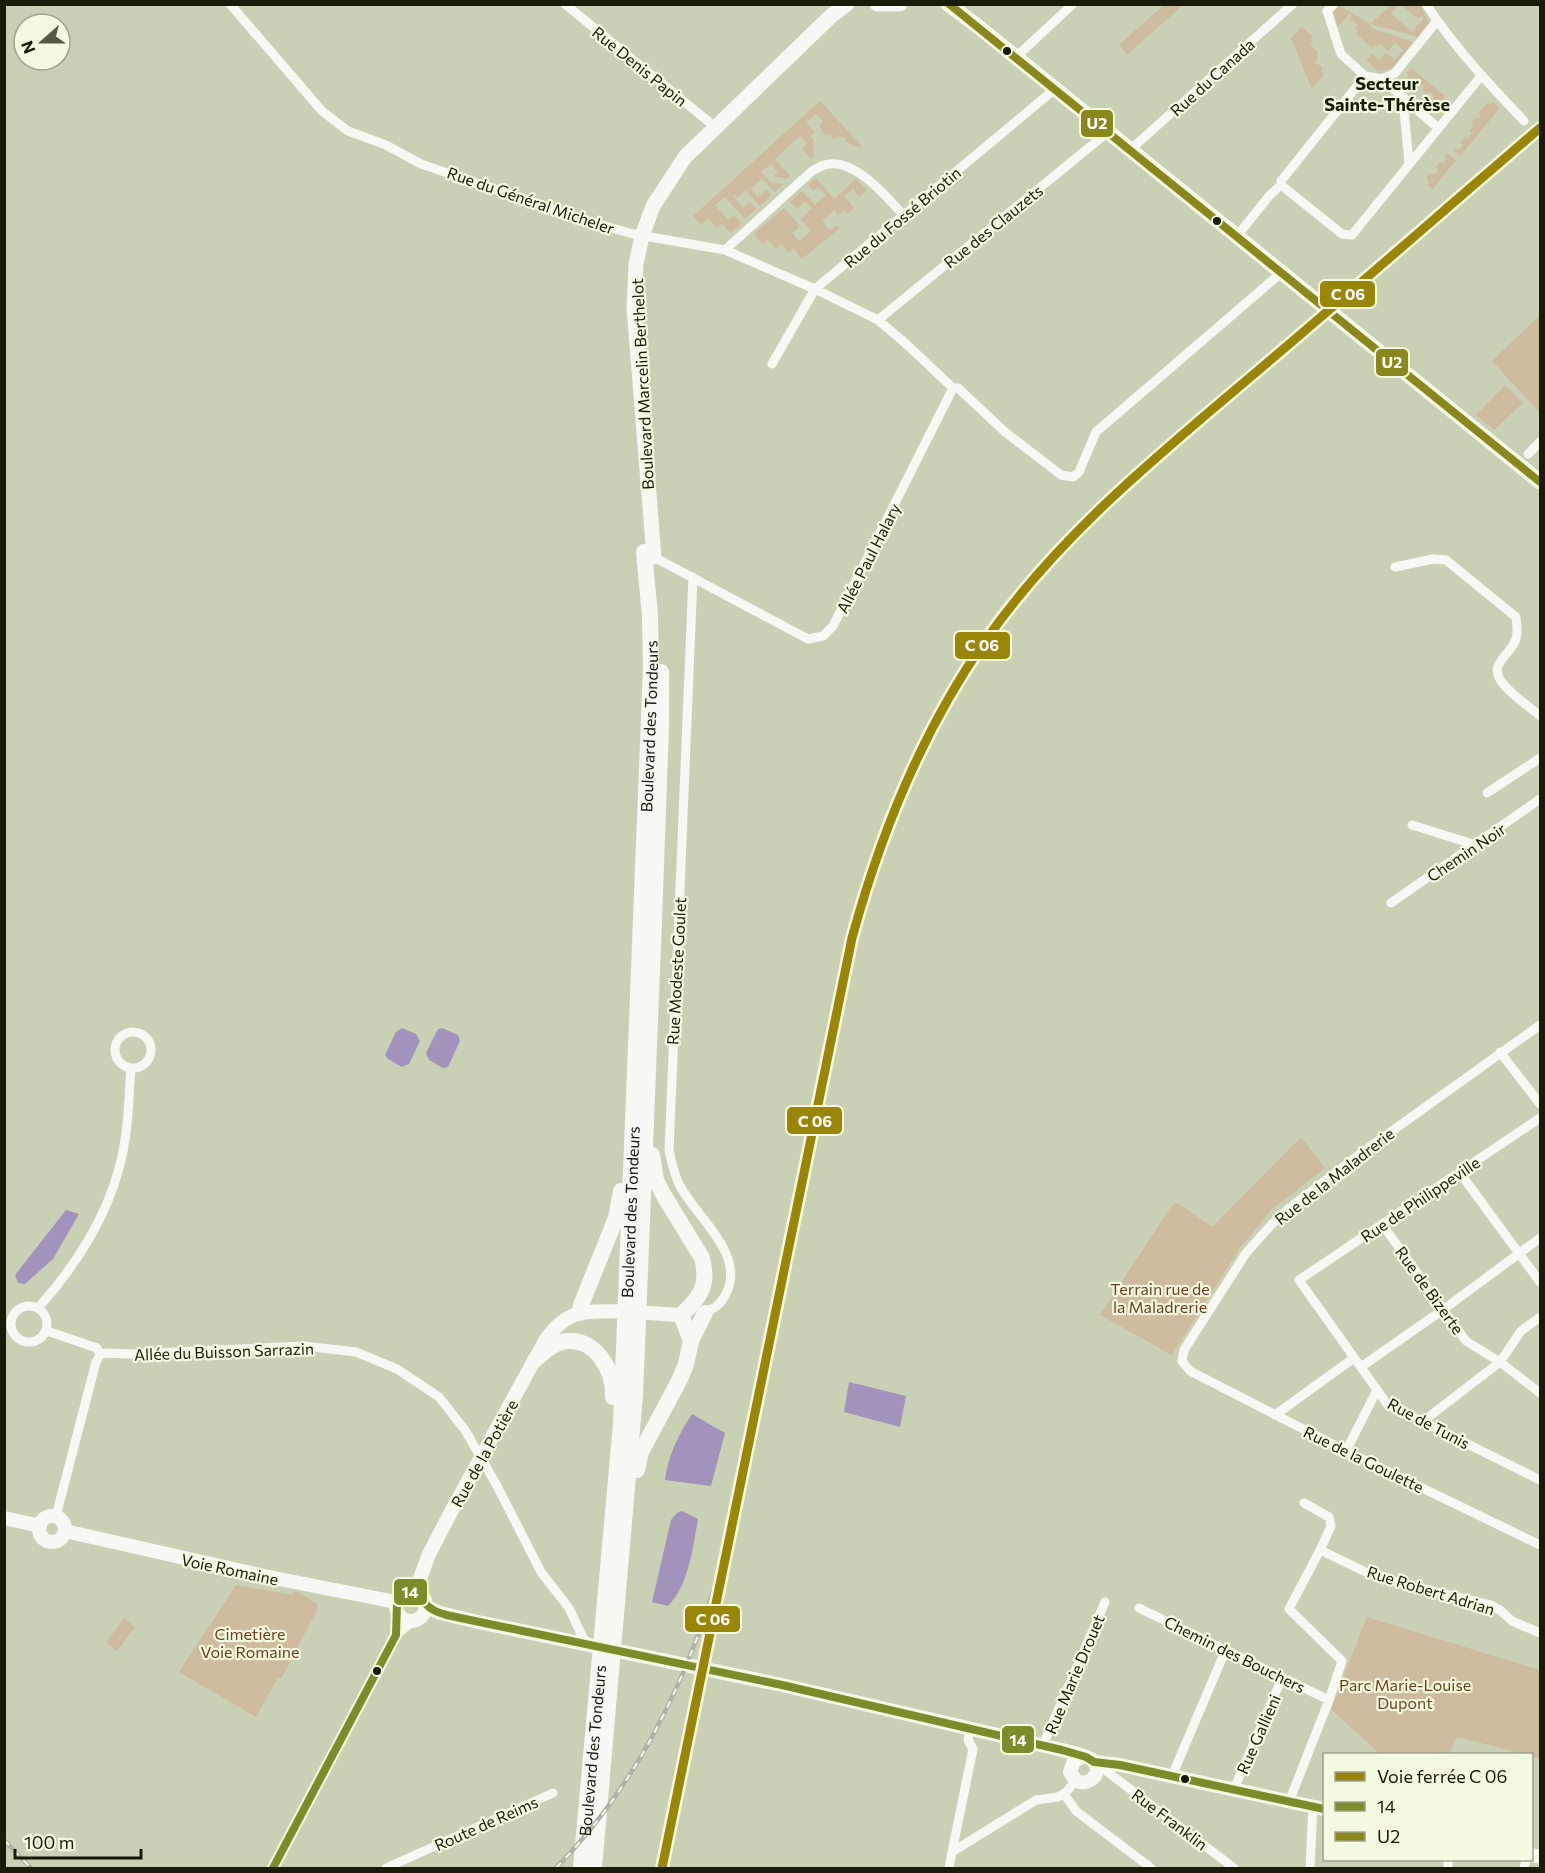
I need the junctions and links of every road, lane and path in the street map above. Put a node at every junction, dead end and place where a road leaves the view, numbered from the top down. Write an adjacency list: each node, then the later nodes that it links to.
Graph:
1 (230, 4): 27 (street, Rue du Général Micheler)
2 (565, 4): 20 (street, Rue Denis Papin)
3 (834, 4): 20 (main road, Boulevard Marcelin Berthelot)
4 (847, 4): 20 (main road, Boulevard Marcelin Berthelot)
5 (877, 4): 6 (main road)
6 (900, 4)
7 (1072, 4): 13 (street)
8 (1293, 4): 23 (street, Rue du Canada)
9 (1334, 4): 14 (street)
10 (1426, 4): 12 (street)
11 (952, 6): 13 (main road)
12 (1437, 21): 15 (street); 16 (street)
13 (1016, 57): 17 (main road)
14 (1365, 76): 16 (street); 25 (street)
15 (1482, 76): 19 (street); 21 (street)
16 (1382, 79): 18 (street)
17 (1055, 89): 22 (main road); 26 (street, Rue du Fossé Briotin)
18 (1403, 99): 21 (street); 24 (street)
19 (1524, 121)
20 (711, 126): 27 (main road, Boulevard Marcelin Berthelot)
21 (1438, 128): 24 (street)
22 (1108, 132): 23 (main road); 32 (street, Rue des Clauzets)
23 (1131, 150): 28 (main road)
24 (1409, 163): 25 (street)
25 (1281, 185): 28 (street)
26 (904, 216): 29 (street); 31 (street, Rue du Fossé Briotin)
27 (637, 235): 29 (street, Rue du Général Micheler); 38 (main road, Boulevard Marcelin Berthelot)
28 (1237, 236): 30 (main road)
29 (725, 250): 31 (street, Rue du Général Micheler)
30 (1281, 273): 34 (street); 37 (main road)
31 (815, 289): 32 (street, Rue du Général Micheler); 33 (street, Rue du Fossé Briotin)
32 (878, 320): 34 (street)
33 (772, 364)
34 (953, 388): 40 (street, Allée Paul Halary)
35 (1540, 442): 36 (street)
36 (1528, 454)
37 (1540, 482)
38 (649, 555): 40 (street, Allée Paul Halary); 48 (highway, Boulevard des Tondeurs); 52 (highway, Boulevard des Tondeurs)
39 (1395, 567): 41 (street)
40 (693, 578): 64 (street, Rue Modeste Goulet)
41 (1540, 716)
42 (1540, 758): 43 (street)
43 (1487, 793)
44 (1540, 799): 46 (street, Chemin Noir)
45 (1412, 825): 46 (street)
46 (1476, 845): 47 (street, Chemin Noir)
47 (1391, 903)
48 (654, 921): 65 (highway); 90 (highway, Boulevard des Tondeurs)
49 (1540, 1025): 50 (street, Rue de la Maladrerie)
50 (1500, 1052): 53 (street); 74 (street, Rue de la Maladrerie)
51 (131, 1068): 51 (street); 61 (street)
52 (635, 1068): 63 (highway); 85 (highway, Boulevard des Tondeurs)
53 (1540, 1104)
54 (1540, 1118): 55 (street, Rue de Philippeville)
55 (1460, 1173): 56 (street, Rue de Philippeville); 58 (street)
56 (1382, 1224): 59 (street, Rue de Philippeville); 62 (street, Rue de Bizerte)
57 (1540, 1238): 58 (street)
58 (1519, 1252): 60 (street); 62 (street)
59 (1299, 1280): 70 (street, Rue de Tunis)
60 (1540, 1282)
61 (38, 1308): 67 (street); 67 (street)
62 (1444, 1310): 72 (street, Rue de Bizerte); 73 (street)
63 (580, 1313): 65 (main road); 71 (main road, Rue de la Potière)
64 (705, 1313): 65 (street); 68 (highway)
65 (681, 1315): 68 (highway)
66 (1540, 1317): 72 (street)
67 (46, 1331): 69 (street)
68 (691, 1341): 90 (highway)
69 (100, 1355): 80 (street, Allée du Buisson Sarrazin); 83 (street)
70 (1354, 1358): 73 (street, Rue de Tunis); 77 (street)
71 (535, 1360): 80 (main road, Rue de la Potière); 85 (highway)
72 (1500, 1362): 76 (street, Rue de Bizerte); 78 (street)
73 (1361, 1367): 75 (street, Rue de Tunis)
74 (1190, 1371): 77 (street, Rue de la Goulette)
75 (1377, 1390): 78 (street, Rue de Tunis); 79 (street)
76 (1540, 1393)
77 (1275, 1416): 79 (street, Rue de la Goulette)
78 (1422, 1422): 81 (street, Rue de Tunis)
79 (1346, 1451): 88 (street, Rue de la Goulette)
80 (481, 1460): 91 (main road, Rue de la Potière); 98 (street, Allée du Buisson Sarrazin)
81 (1540, 1480)
82 (1304, 1503): 89 (street)
83 (56, 1516): 86 (main road); 87 (main road)
84 (4, 1518): 86 (main road)
85 (612, 1520): 115 (highway, Boulevard des Tondeurs)
86 (40, 1526): 87 (main road)
87 (65, 1531): 93 (main road, Voie Romaine)
88 (1540, 1545)
89 (1320, 1550): 96 (street, Rue Robert Adrian); 101 (street)
90 (620, 1574): 116 (highway, Boulevard des Tondeurs)
91 (415, 1592): 93 (main road); 95 (main road)
92 (1105, 1602): 103 (street, Rue Marie Drouet)
93 (397, 1608): 95 (main road); 97 (street)
94 (1138, 1608): 99 (street, Chemin des Bouchers)
95 (420, 1614): 97 (street); 98 (main road)
96 (1540, 1633)
97 (396, 1635): 113 (street)
98 (591, 1646): 102 (main road)
99 (1226, 1649): 100 (street, Chemin des Bouchers); 105 (street)
100 (1282, 1678): 101 (street, Chemin des Bouchers); 107 (street, Rue Gallieni)
101 (1329, 1699): 110 (street)
102 (970, 1729): 103 (main road); 112 (street)
103 (1043, 1745): 104 (main road)
104 (1089, 1766): 105 (main road); 106 (main road); 106 (main road); 119 (street, Rue Franklin)
105 (1172, 1776): 107 (main road)
106 (1076, 1781): 109 (street)
107 (1234, 1790): 110 (main road)
108 (553, 1793): 114 (street, Route de Reims)
109 (1064, 1794): 112 (street); 118 (street)
110 (1289, 1802): 111 (main road)
111 (1319, 1808): 120 (street)
112 (952, 1852): 117 (street)
113 (273, 1869)
114 (386, 1869)
115 (581, 1869)
116 (594, 1869)
117 (949, 1869)
118 (1151, 1869)
119 (1234, 1869)
120 (1310, 1869)

